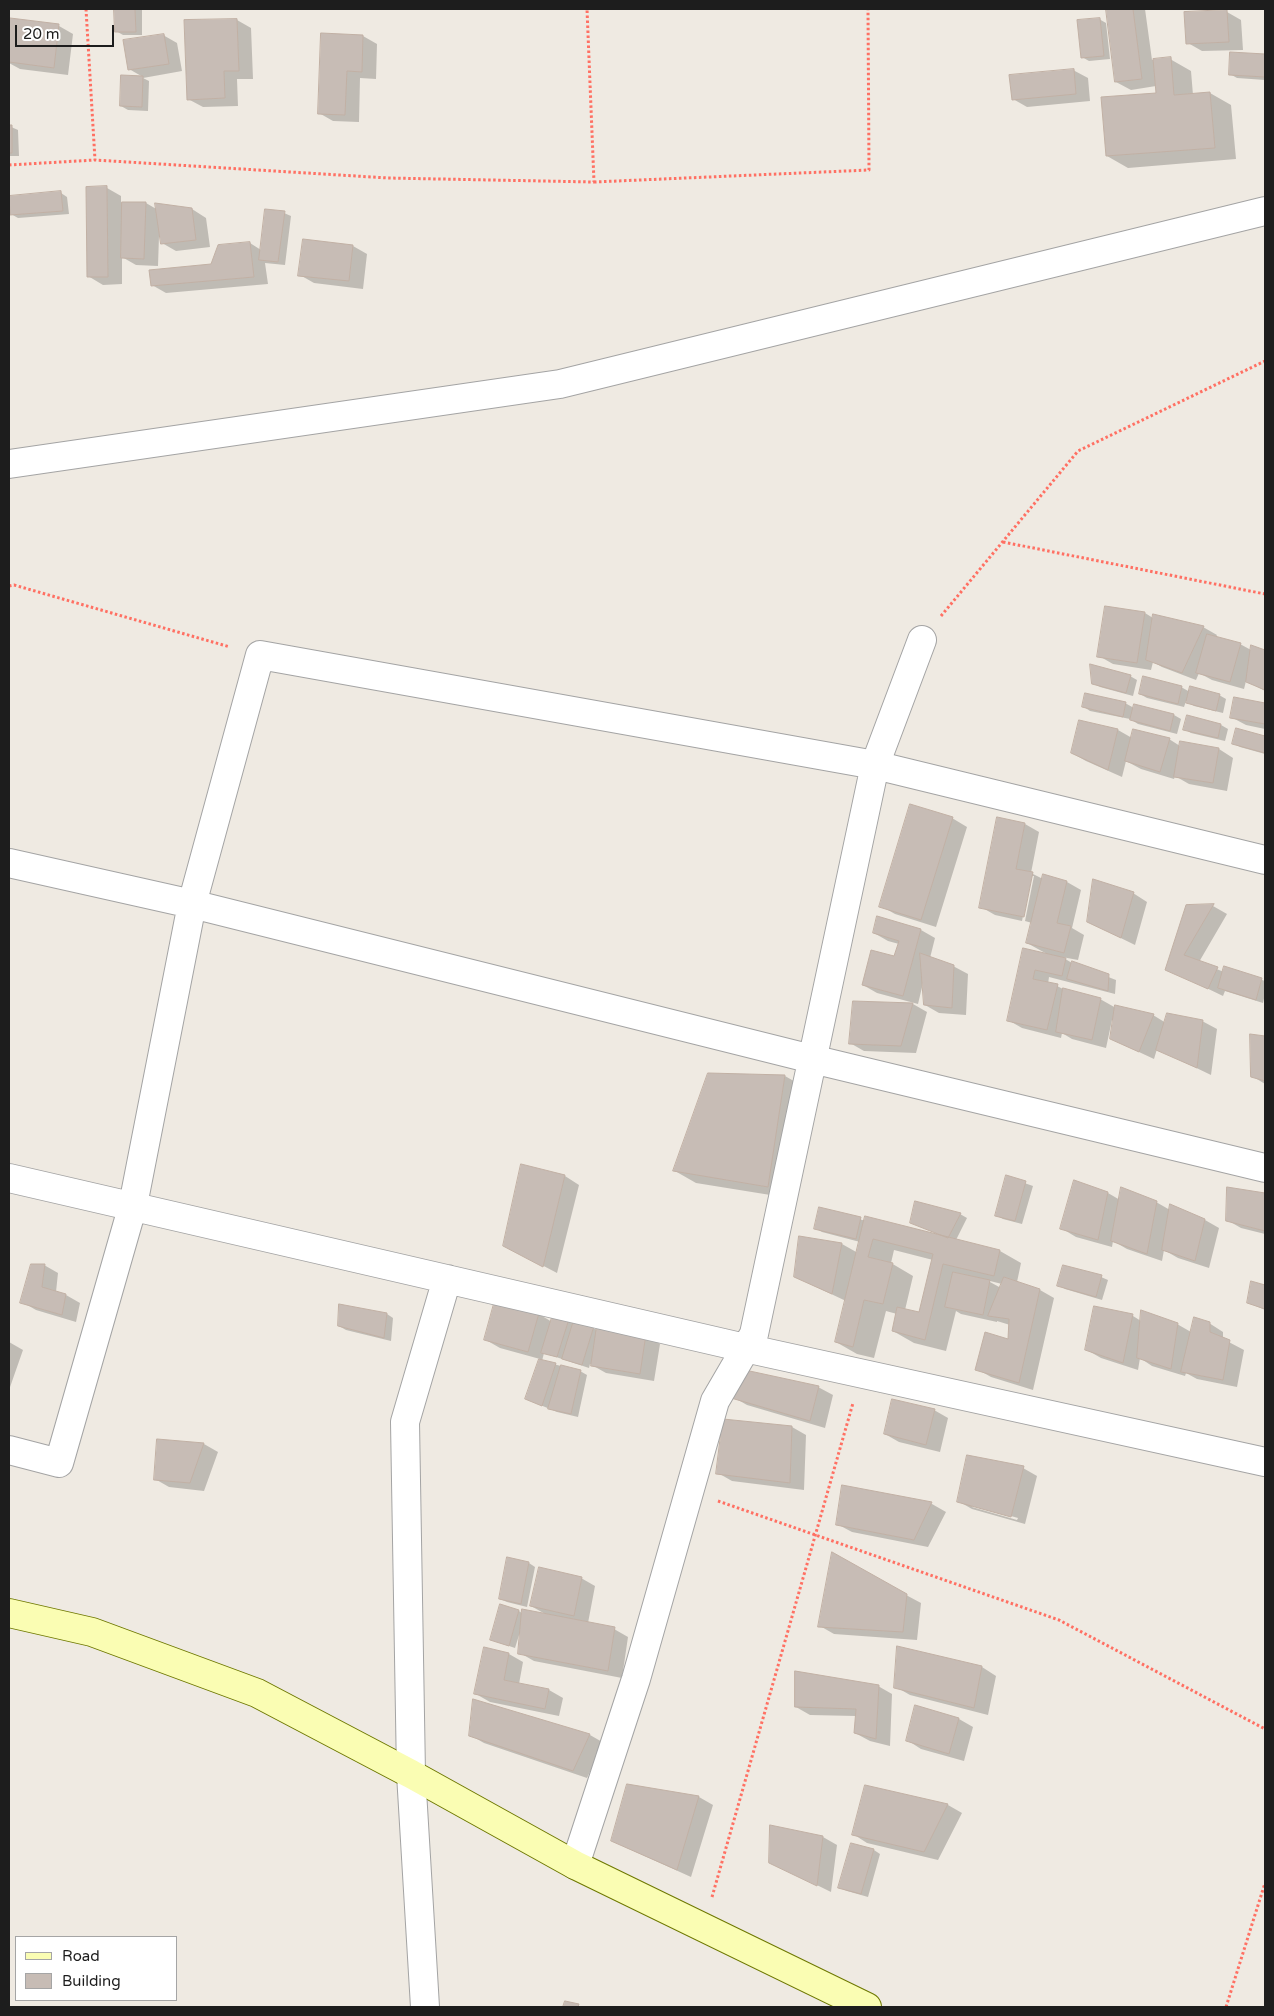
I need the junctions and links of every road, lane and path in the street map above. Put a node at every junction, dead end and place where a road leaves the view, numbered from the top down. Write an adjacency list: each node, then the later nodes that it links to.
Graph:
1 (86, 9): 4 (path)
2 (587, 9): 6 (path)
3 (868, 9): 6 (path)
4 (95, 160): 5 (path); 6 (path)
5 (9, 165)
6 (594, 182)
7 (1265, 211): 9 (street)
8 (1265, 361): 10 (path)
9 (9, 464)
10 (1003, 542): 12 (path); 13 (path)
11 (9, 586): 14 (path)
12 (1265, 594)
13 (922, 640): 15 (street)
14 (260, 655): 15 (street); 18 (street)
15 (875, 765): 16 (street); 19 (street)
16 (1265, 860)
17 (9, 862): 18 (street)
18 (192, 904): 19 (street); 22 (street)
19 (812, 1060): 20 (street); 24 (street)
20 (1265, 1168)
21 (9, 1178): 22 (street)
22 (133, 1205): 23 (street); 26 (street)
23 (447, 1279): 24 (street); 32 (street)
24 (745, 1348): 25 (street); 28 (street)
25 (862, 1374): 27 (street); 29 (path)
26 (9, 1450)
27 (1265, 1462)
28 (689, 1491): 29 (path); 33 (street)
29 (815, 1535): 31 (path); 35 (path)
30 (9, 1613): 32 (street)
31 (1265, 1730)
32 (411, 1774): 33 (street); 36 (street)
33 (575, 1865): 35 (street)
34 (1265, 1883): 38 (path)
35 (703, 1927): 37 (street)
36 (425, 2007)
37 (867, 2007)
38 (1226, 2007)

